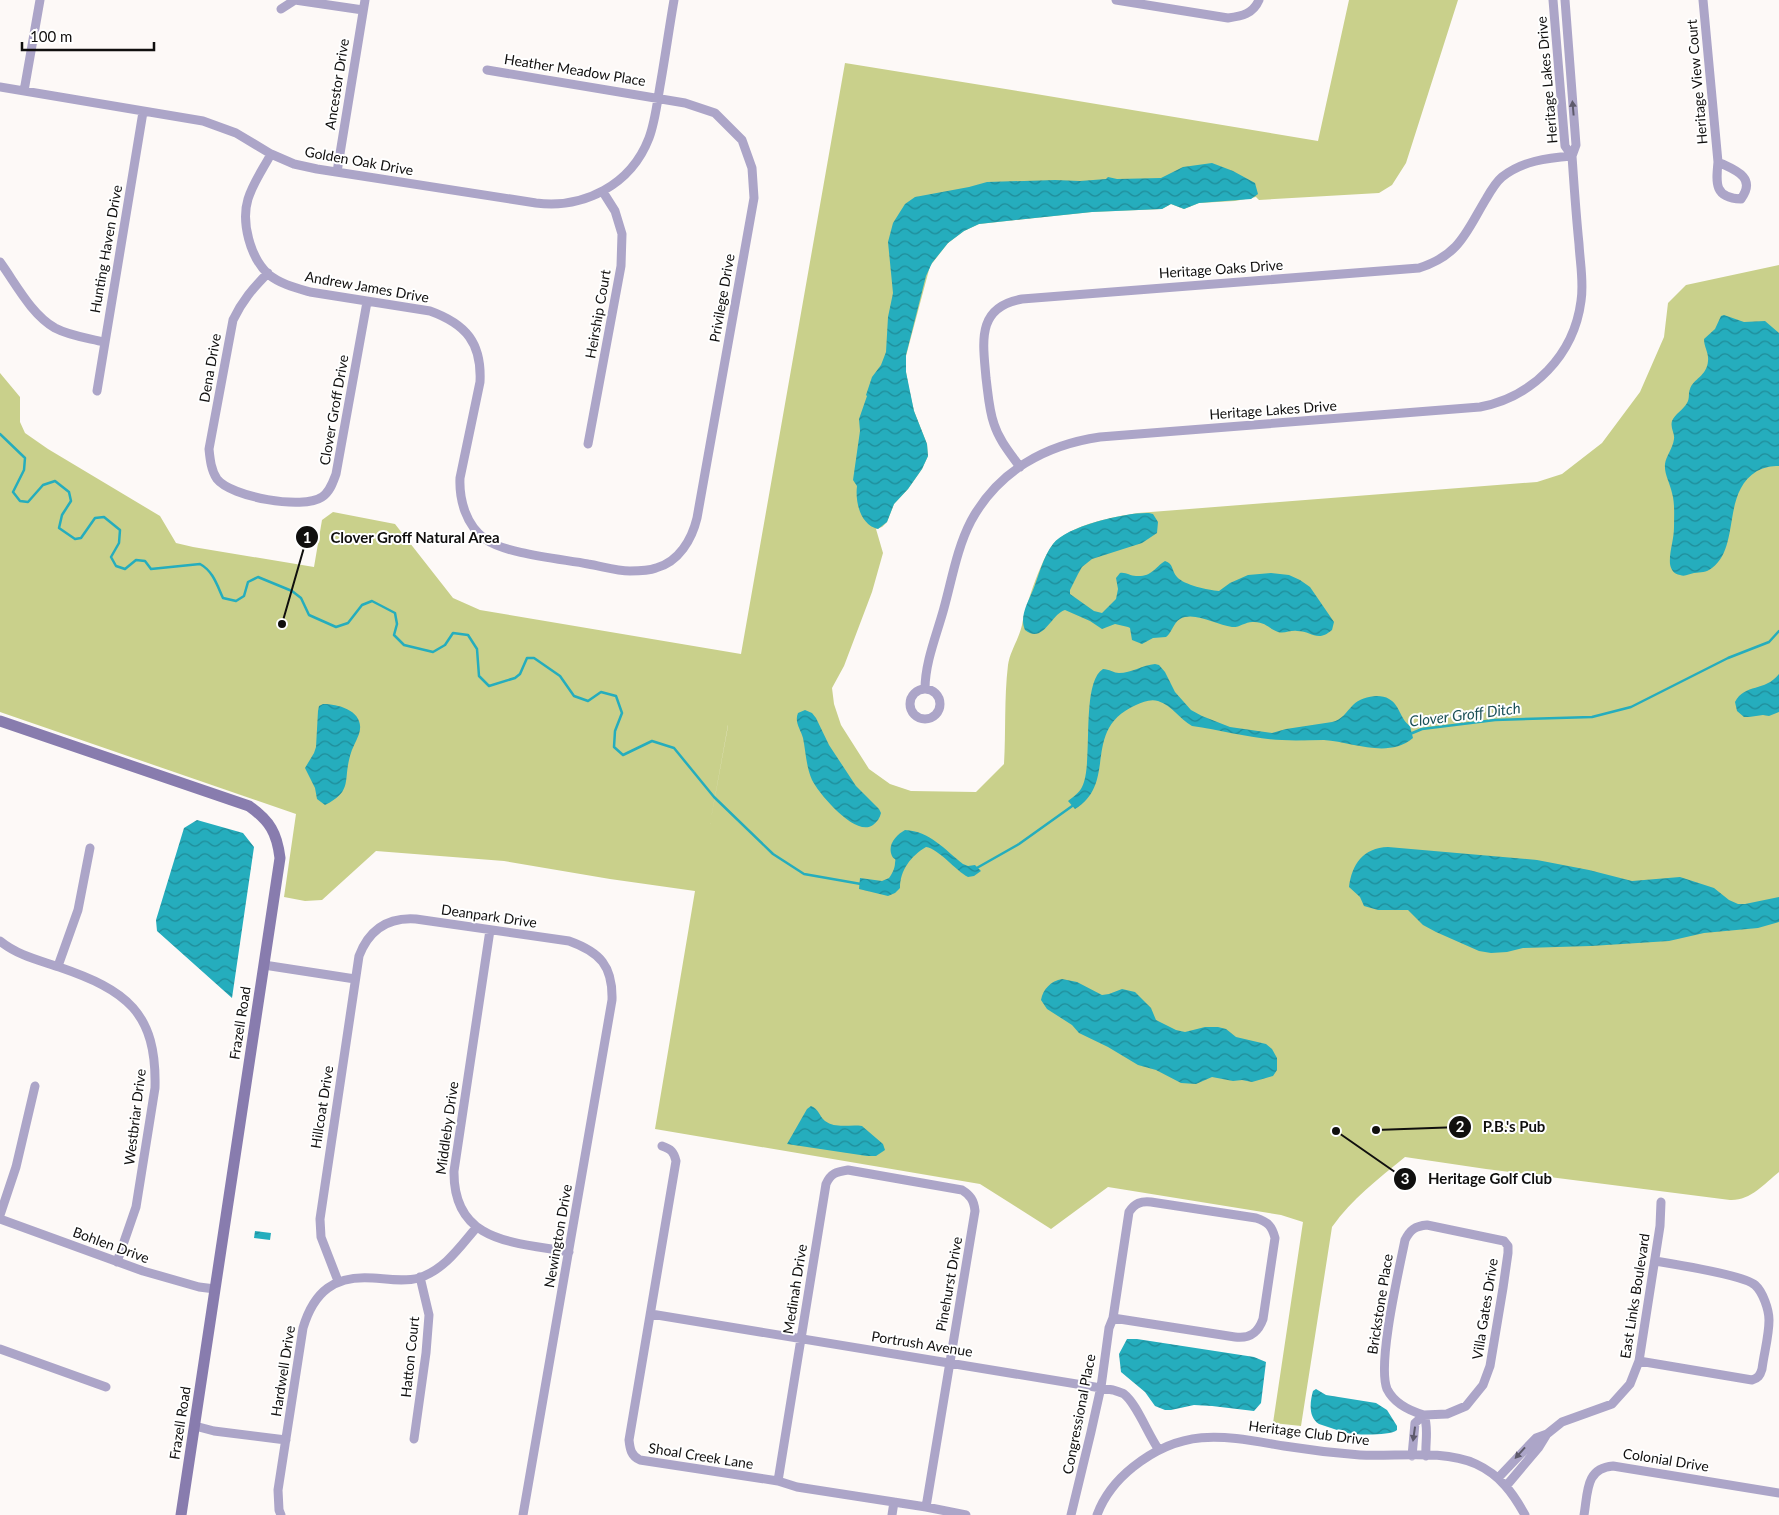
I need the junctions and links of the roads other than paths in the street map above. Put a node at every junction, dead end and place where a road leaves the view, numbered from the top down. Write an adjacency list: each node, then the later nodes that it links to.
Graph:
1 (40, 0): 13 (street)
2 (365, 0): 10 (street, Ancestor Drive)
3 (674, 0): 14 (street, Golden Oak Drive)
4 (1116, 0): 5 (street)
5 (1259, 0)
6 (1553, 0): 17 (street, Heritage Lakes Drive)
7 (1565, 0): 17 (street, Heritage Lakes Drive, one-way to 7)
8 (1704, 0): 18 (street, Heritage View Court)
9 (281, 9): 10 (street)
10 (363, 10): 19 (street, Ancestor Drive)
11 (487, 70): 14 (street, Heather Meadow Place)
12 (0, 87): 13 (street, Golden Oak Drive)
13 (24, 91): 15 (street, Golden Oak Drive)
14 (658, 98): 20 (street, Golden Oak Drive); 29 (street, Privilege Drive)
15 (143, 112): 16 (street, Golden Oak Drive); 24 (street, Hunting Haven Drive)
16 (271, 154): 19 (street, Golden Oak Drive); 22 (street, Andrew James Drive)
17 (1572, 156): 27 (street, Heritage Lakes Drive); 27 (street, Heritage Oaks Drive)
18 (1718, 162)
19 (337, 172): 20 (street, Golden Oak Drive)
20 (603, 192): 26 (street, Heirship Court)
21 (0, 262): 24 (street)
22 (268, 273): 23 (street, Andrew James Drive); 28 (street, Dena Drive)
23 (368, 302): 28 (street, Clover Groff Drive); 29 (street, Andrew James Drive)
24 (104, 342): 25 (street, Hunting Haven Drive)
25 (97, 391)
26 (588, 444)
27 (1020, 467): 30 (street, Heritage Lakes Drive)
28 (217, 478)
29 (680, 554)
30 (925, 689)
31 (0, 721): 37 (street, Frazell Road)
32 (90, 848): 38 (street)
33 (490, 930): 34 (street, Deanpark Drive); 36 (street, Deanpark Drive); 46 (street, Middleby Drive)
34 (369, 936): 39 (street, Hillcoat Drive)
35 (0, 941): 38 (street, Westbriar Drive)
36 (604, 962): 48 (street, Newington Drive)
37 (264, 965): 39 (street); 53 (street, Frazell Road)
38 (58, 966): 50 (street, Westbriar Drive)
39 (355, 979): 52 (street, Hillcoat Drive)
40 (35, 1086): 44 (street)
41 (662, 1146): 54 (street, Shoal Creek Lane)
42 (902, 1180): 56 (street, Medinah Drive); 58 (street, Pinehurst Drive)
43 (1661, 1202): 49 (street, East Links Boulevard)
44 (0, 1215)
45 (0, 1220): 50 (street, Bohlen Drive)
46 (476, 1228): 48 (street, Middleby Drive); 51 (street)
47 (1460, 1231): 62 (street, Brickstone Place); 62 (street, Villa Gates Drive)
48 (569, 1252): 78 (street, Newington Drive)
49 (1655, 1261): 59 (street, East Links Boulevard); 59 (street)
50 (117, 1262): 53 (street, Bohlen Drive)
51 (420, 1277): 52 (street); 65 (street, Hatton Court)
52 (338, 1281): 66 (street, Hardwell Drive)
53 (215, 1289): 63 (street, Frazell Road)
54 (651, 1314): 56 (street, Portrush Avenue); 71 (street, Shoal Creek Lane)
55 (1112, 1318): 55 (street, Congressional Place); 61 (street, Congressional Place)
56 (801, 1338): 58 (street, Portrush Avenue); 71 (street, Medinah Drive)
57 (0, 1349): 60 (street)
58 (950, 1362): 61 (street, Portrush Avenue); 75 (street, Pinehurst Drive)
59 (1639, 1362): 64 (street, East Links Boulevard)
60 (106, 1387)
61 (1101, 1387): 67 (street, Portrush Avenue); 81 (street, Congressional Place)
62 (1424, 1415): 68 (street, one-way to 68); 69 (street)
63 (195, 1426): 66 (street); 76 (street, Frazell Road)
64 (1546, 1434): 70 (street, East Links Boulevard, one-way to 70); 72 (street, East Links Boulevard)
65 (414, 1439)
66 (286, 1440): 77 (street, Hardwell Drive)
67 (1159, 1450): 68 (street, Heritage Club Drive); 82 (street, Heritage Club Drive)
68 (1412, 1456): 69 (street, Heritage Club Drive)
69 (1426, 1456): 70 (street, Heritage Club Drive)
70 (1498, 1478): 72 (street, Heritage Club Drive)
71 (778, 1482): 74 (street, Shoal Creek Lane)
72 (1507, 1485): 83 (street, Heritage Club Drive)
73 (1779, 1493): 84 (street, Colonial Drive)
74 (894, 1502): 75 (street, Shoal Creek Lane); 79 (street)
75 (926, 1507): 80 (street, Shoal Creek Lane)
76 (181, 1515)
77 (281, 1515)
78 (523, 1515)
79 (892, 1515)
80 (961, 1515)
81 (1071, 1515)
82 (1097, 1515)
83 (1525, 1515)
84 (1584, 1515)

